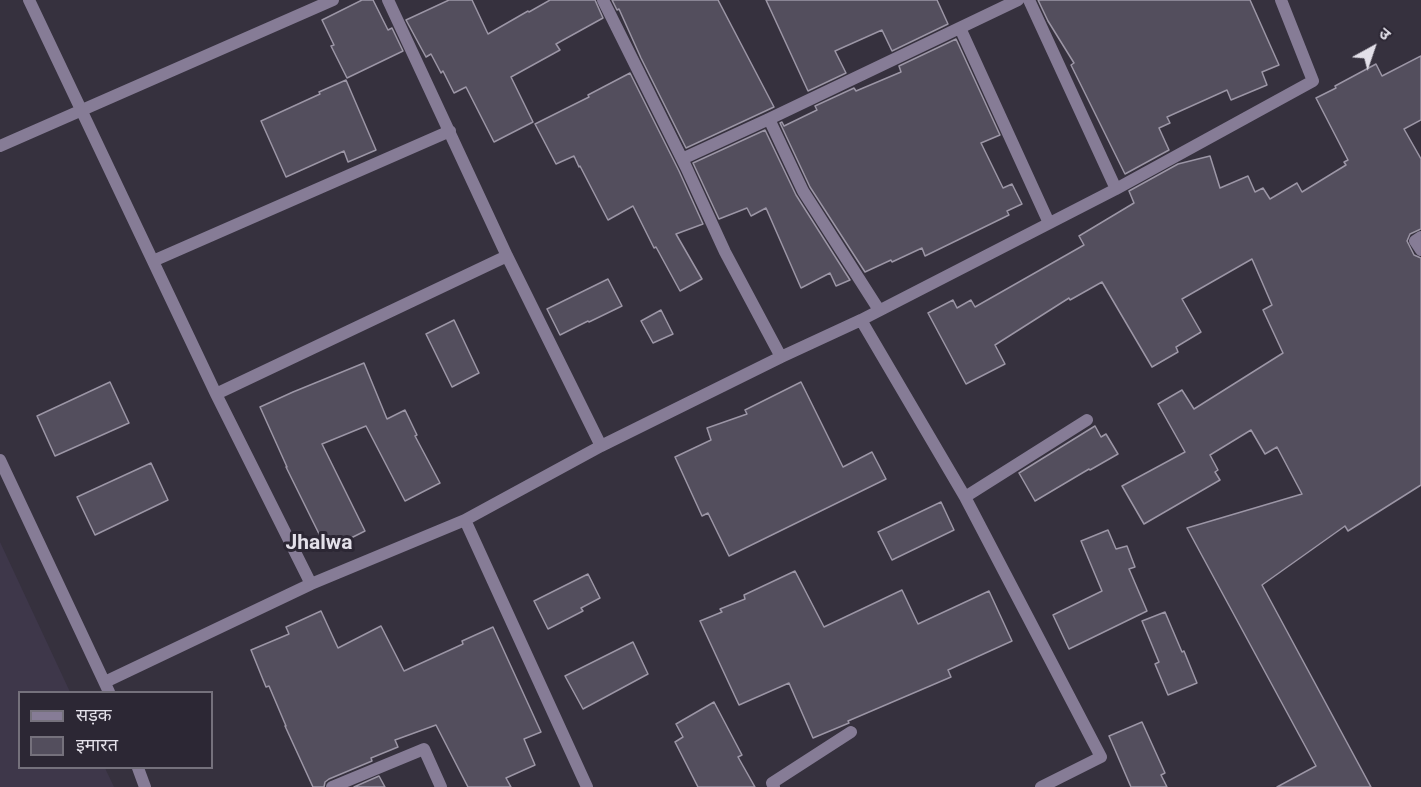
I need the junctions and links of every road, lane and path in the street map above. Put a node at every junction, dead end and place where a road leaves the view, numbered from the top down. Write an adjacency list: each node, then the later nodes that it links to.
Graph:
1 (29, 0): 9 (street)
2 (333, 0): 9 (street)
3 (388, 0): 11 (street)
4 (603, 0): 13 (street)
5 (1018, 0): 8 (street)
6 (1029, 0): 14 (street)
7 (1281, 0): 14 (street)
8 (960, 28): 10 (street); 15 (street)
9 (81, 111): 12 (street); 19 (street)
10 (769, 119): 13 (street); 20 (street)
11 (450, 131): 18 (street); 19 (street)
12 (0, 146)
13 (682, 159): 22 (street)
14 (1116, 189): 15 (street)
15 (1049, 223): 20 (street)
16 (1421, 237): 17 (street)
17 (1421, 250)
18 (507, 256): 23 (street); 25 (street)
19 (153, 261): 23 (street)
20 (879, 310): 21 (street)
21 (861, 320): 22 (street); 27 (street)
22 (781, 357): 25 (street)
23 (216, 394): 29 (street)
24 (1087, 420): 27 (street)
25 (601, 446): 28 (street)
26 (0, 460): 30 (street)
27 (965, 497): 38 (street)
28 (465, 520): 29 (street); 36 (street)
29 (311, 584): 30 (street)
30 (107, 687)
31 (850, 732): 37 (street)
32 (138, 769): 33 (street)
33 (145, 787)
34 (332, 787): 35 (street)
35 (441, 787)
36 (587, 787)
37 (774, 787)
38 (1041, 787)

